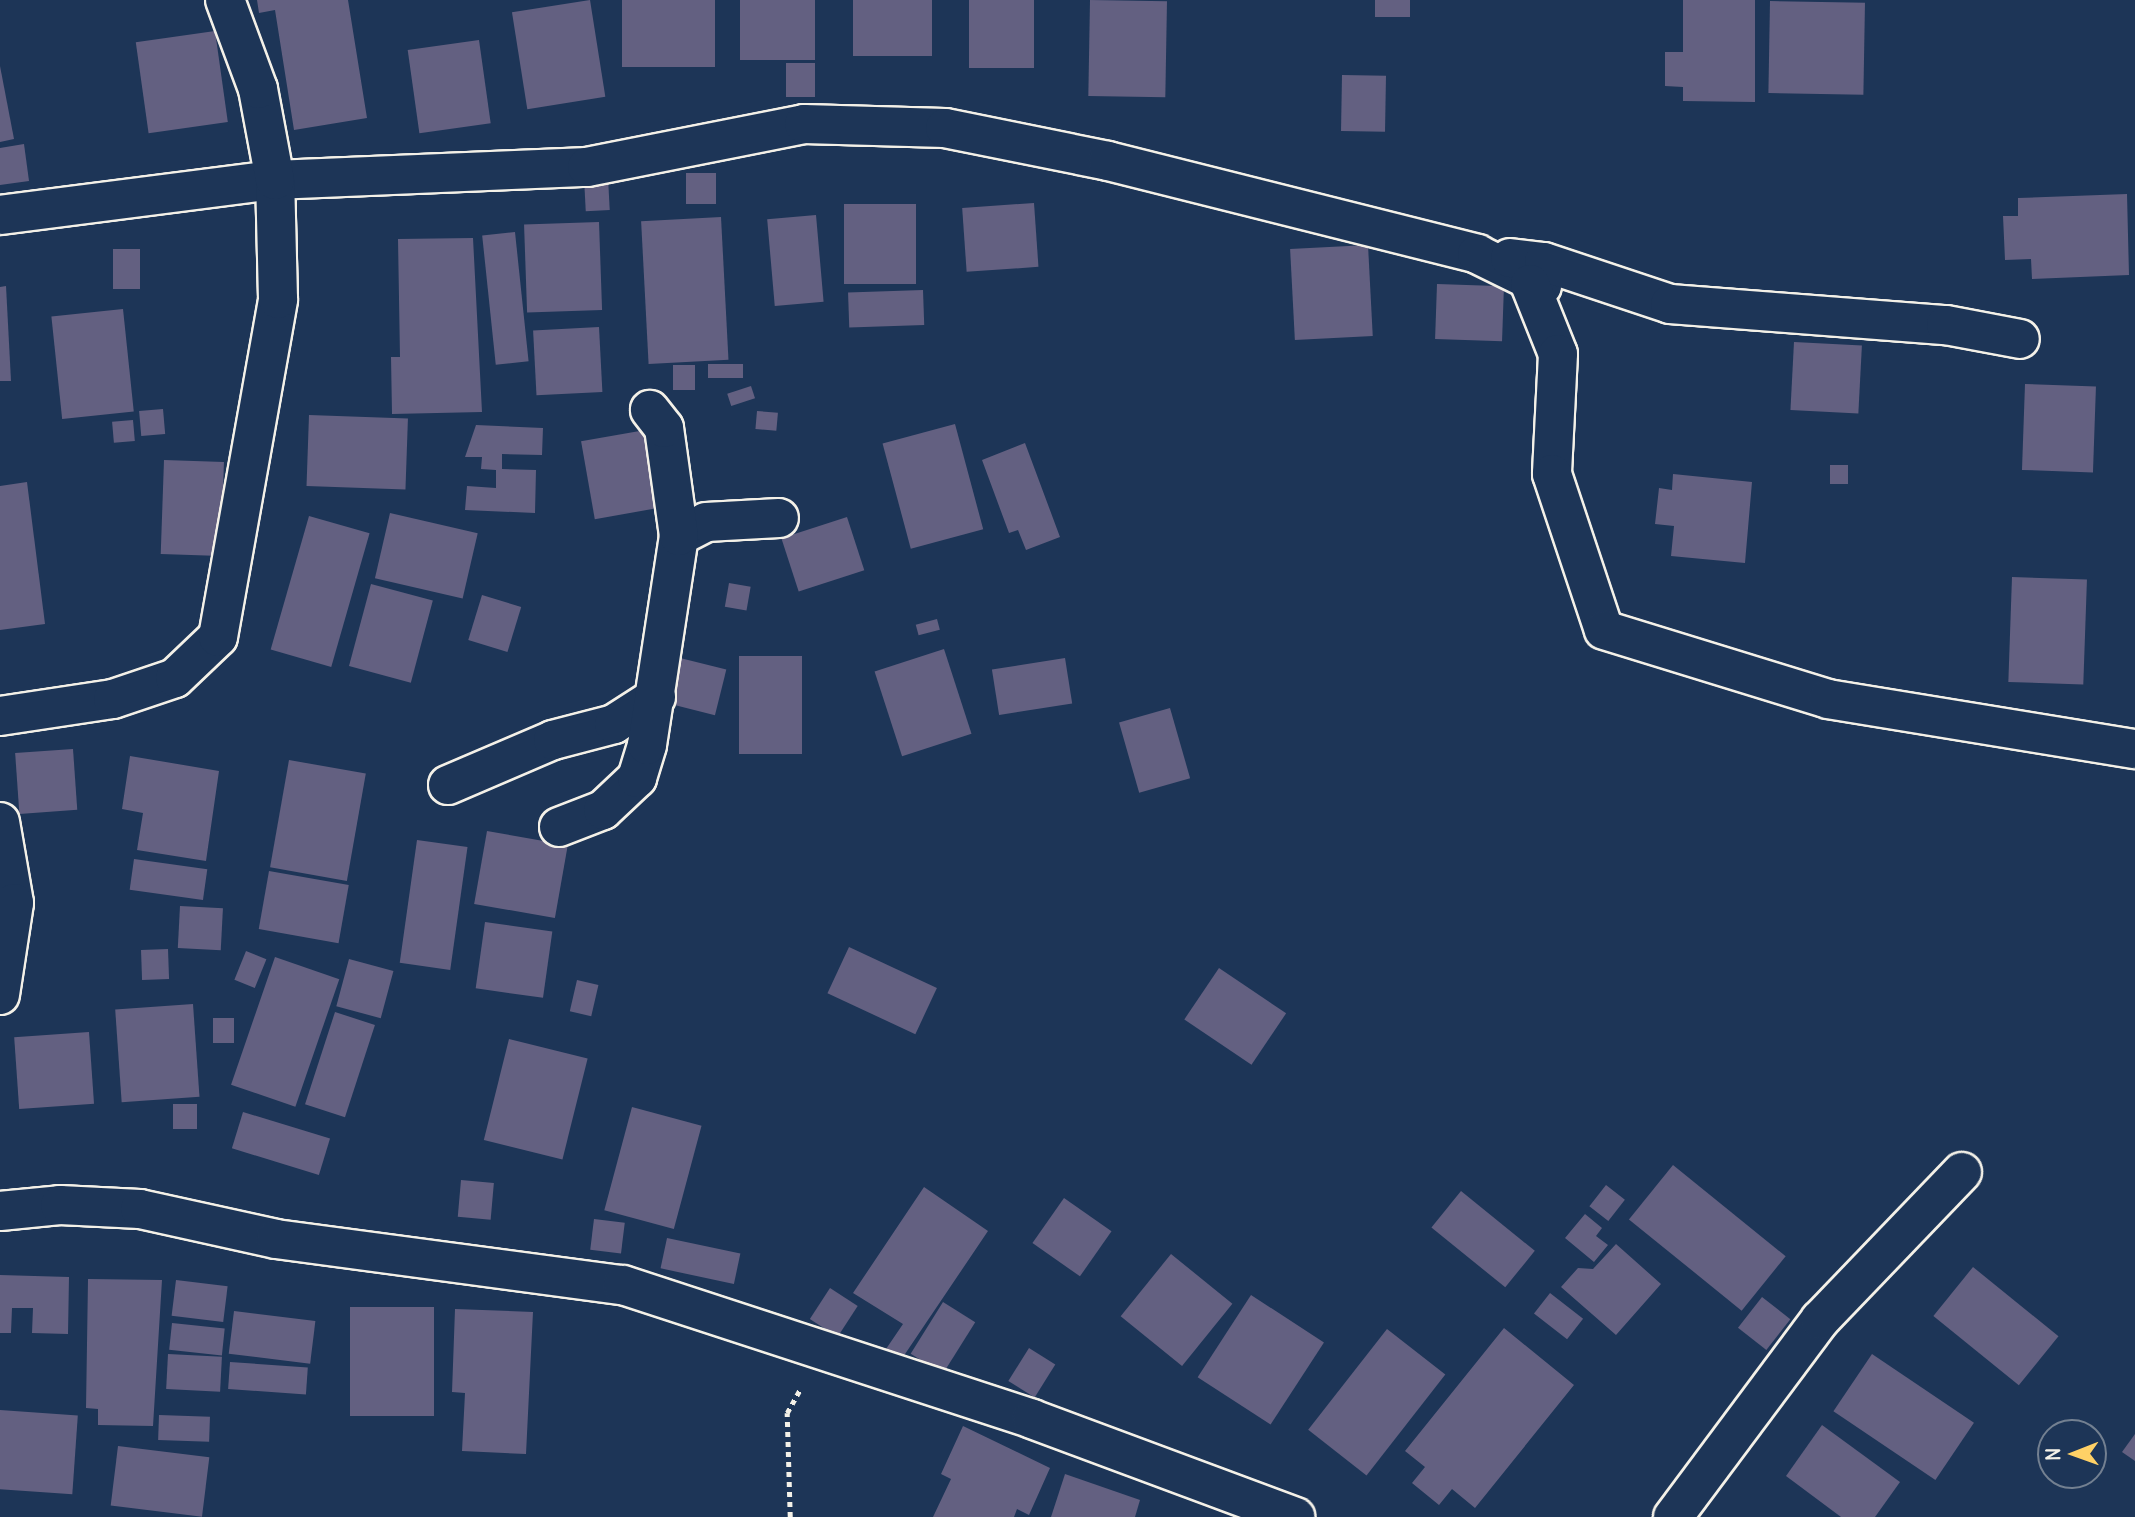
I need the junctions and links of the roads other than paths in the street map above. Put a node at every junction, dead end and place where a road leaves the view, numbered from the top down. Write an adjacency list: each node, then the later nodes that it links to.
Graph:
1 (225, 0): 2 (street)
2 (275, 180): 3 (street); 4 (street); 10 (street)
3 (0, 215)
4 (1477, 254): 5 (street); 11 (street)
5 (2020, 339)
6 (650, 410): 8 (street)
7 (779, 518): 8 (street)
8 (679, 536): 9 (street)
9 (656, 697): 12 (street); 14 (street)
10 (0, 716)
11 (2135, 749)
12 (448, 785)
13 (0, 822): 15 (street)
14 (559, 827)
15 (0, 995)
16 (1962, 1172): 19 (street)
17 (0, 1212): 18 (street)
18 (1294, 1517)
19 (1673, 1517)

